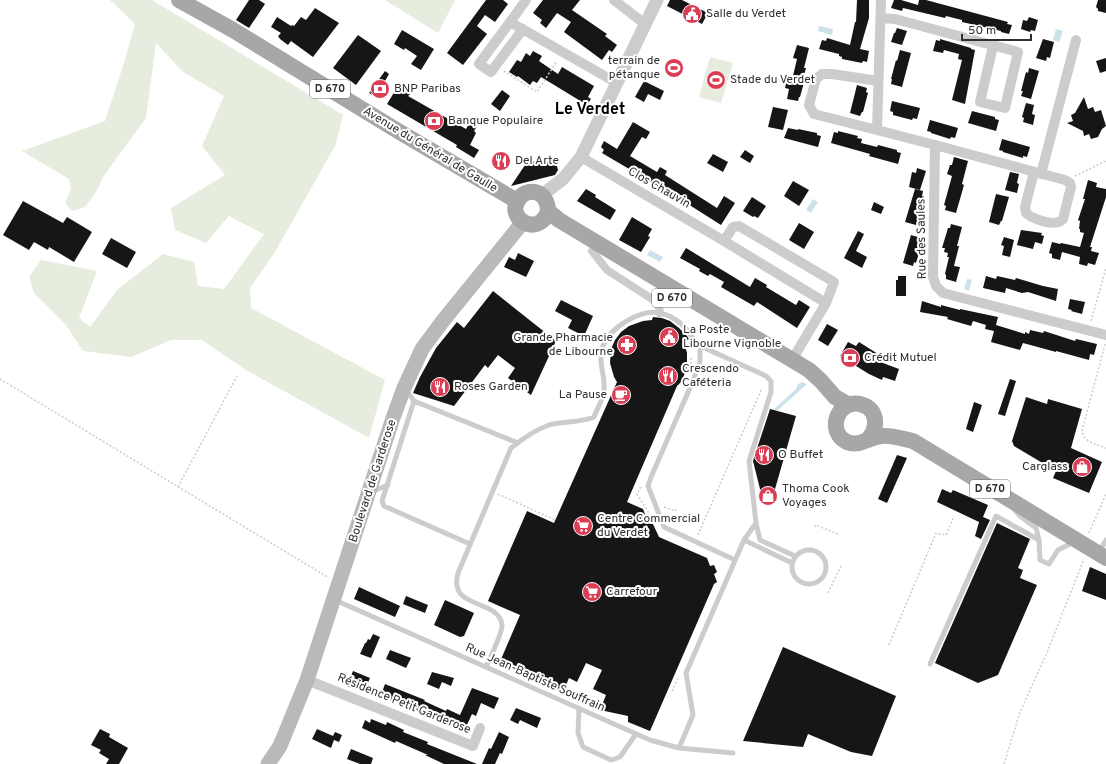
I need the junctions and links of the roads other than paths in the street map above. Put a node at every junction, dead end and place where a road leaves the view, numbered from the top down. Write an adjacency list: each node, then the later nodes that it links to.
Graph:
1 (179, 0): 19 (main road, Avenue du Général de Gaulle / D 670)
2 (526, 0): 7 (street)
3 (614, 0): 8 (street)
4 (658, 0): 8 (street)
5 (881, 0): 6 (street)
6 (881, 18): 11 (street); 12 (street)
7 (510, 22): 9 (street); 9 (street)
8 (645, 24): 13 (street)
9 (523, 29): 13 (street)
10 (1076, 40): 17 (street)
11 (993, 46): 11 (street)
12 (878, 81): 14 (street); 14 (street)
13 (617, 84): 16 (street)
14 (877, 130): 15 (street)
15 (935, 145): 17 (street); 26 (street, Rue des Saules)
16 (581, 157): 18 (street); 22 (street, Clos Chauvin)
17 (1038, 173): 17 (street)
18 (542, 195): 19 (main road); 20 (main road)
19 (517, 201): 21 (main road)
20 (544, 216): 21 (main road); 23 (main road, D 670); 28 (main road, D 670)
21 (523, 222): 29 (main road, Boulevard de Garderose)
22 (724, 241): 24 (street, Clos Chauvin); 24 (street)
23 (592, 251): 25 (street); 32 (main road, D 670)
24 (826, 303): 28 (street)
25 (660, 313): 27 (lane); 35 (lane)
26 (1106, 335)
27 (700, 347): 39 (lane); 47 (lane)
28 (792, 360): 31 (main road, D 670)
29 (404, 388): 30 (lane); 37 (main road, Boulevard de Garderose)
30 (414, 401): 35 (lane); 36 (lane)
31 (849, 404): 32 (main road); 33 (main road)
32 (837, 416): 34 (main road)
33 (875, 421): 34 (main road); 44 (main road, D 670)
34 (869, 438): 38 (main road, D 670)
35 (518, 443): 42 (lane)
36 (388, 485): 37 (lane); 42 (lane)
37 (368, 493): 49 (main road, Boulevard de Garderose)
38 (1003, 497): 41 (lane); 44 (main road, D 670)
39 (756, 523): 40 (lane); 43 (lane)
40 (744, 540): 45 (lane); 47 (lane)
41 (1039, 540): 44 (lane); 50 (lane)
42 (470, 544): 51 (lane)
43 (769, 545): 45 (lane); 46 (lane)
44 (1096, 546)
45 (766, 551): 48 (lane)
46 (795, 556): 48 (lane); 48 (lane)
47 (735, 560): 56 (lane)
48 (792, 563)
49 (334, 600): 51 (lane, Rue Jean-Baptiste Souffrain); 52 (main road, Boulevard de Garderose)
50 (930, 664)
51 (486, 667): 53 (lane, Rue Jean-Baptiste Souffrain)
52 (307, 680): 54 (street, Résidence Petit Garderose); 58 (main road, Boulevard de Garderose)
53 (579, 708): 55 (lane, Rue Jean-Baptiste Souffrain); 55 (lane)
54 (480, 728)
55 (636, 734): 56 (lane, Rue Jean-Baptiste Souffrain)
56 (679, 748): 57 (lane, Rue Jean-Baptiste Souffrain)
57 (733, 753)
58 (268, 764)

